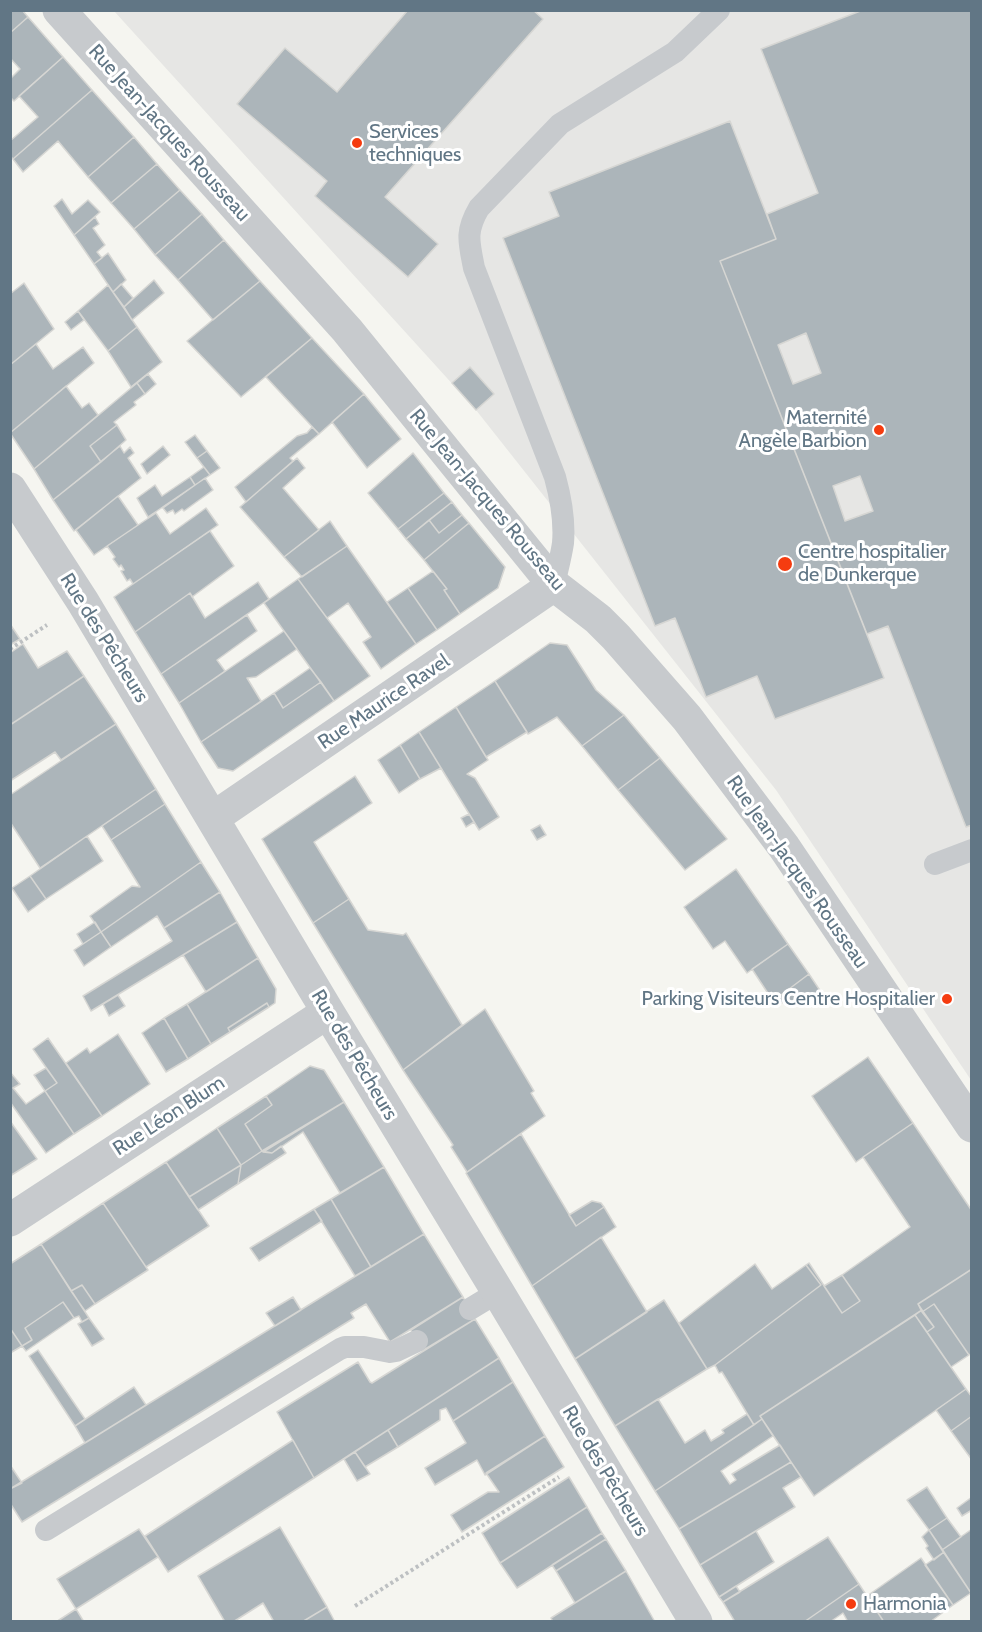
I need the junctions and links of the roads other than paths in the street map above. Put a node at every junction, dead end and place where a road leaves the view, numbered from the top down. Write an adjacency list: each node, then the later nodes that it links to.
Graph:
1 (59, 10): 4 (street, Rue Jean-Jacques Rousseau)
2 (718, 10): 4 (lane)
3 (10, 489): 5 (street, Rue des Pêcheurs)
4 (554, 585): 5 (street, Rue Maurice Ravel); 9 (street, Rue Jean-Jacques Rousseau)
5 (213, 818): 8 (street, Rue des Pêcheurs)
6 (972, 850): 7 (lane)
7 (935, 864)
8 (328, 1012): 10 (street, Rue Léon Blum); 11 (street, Rue des Pêcheurs)
9 (972, 1126)
10 (10, 1220)
11 (498, 1292): 12 (lane); 15 (street, Rue des Pêcheurs)
12 (470, 1309)
13 (417, 1341): 14 (lane)
14 (46, 1530)
15 (696, 1622)

